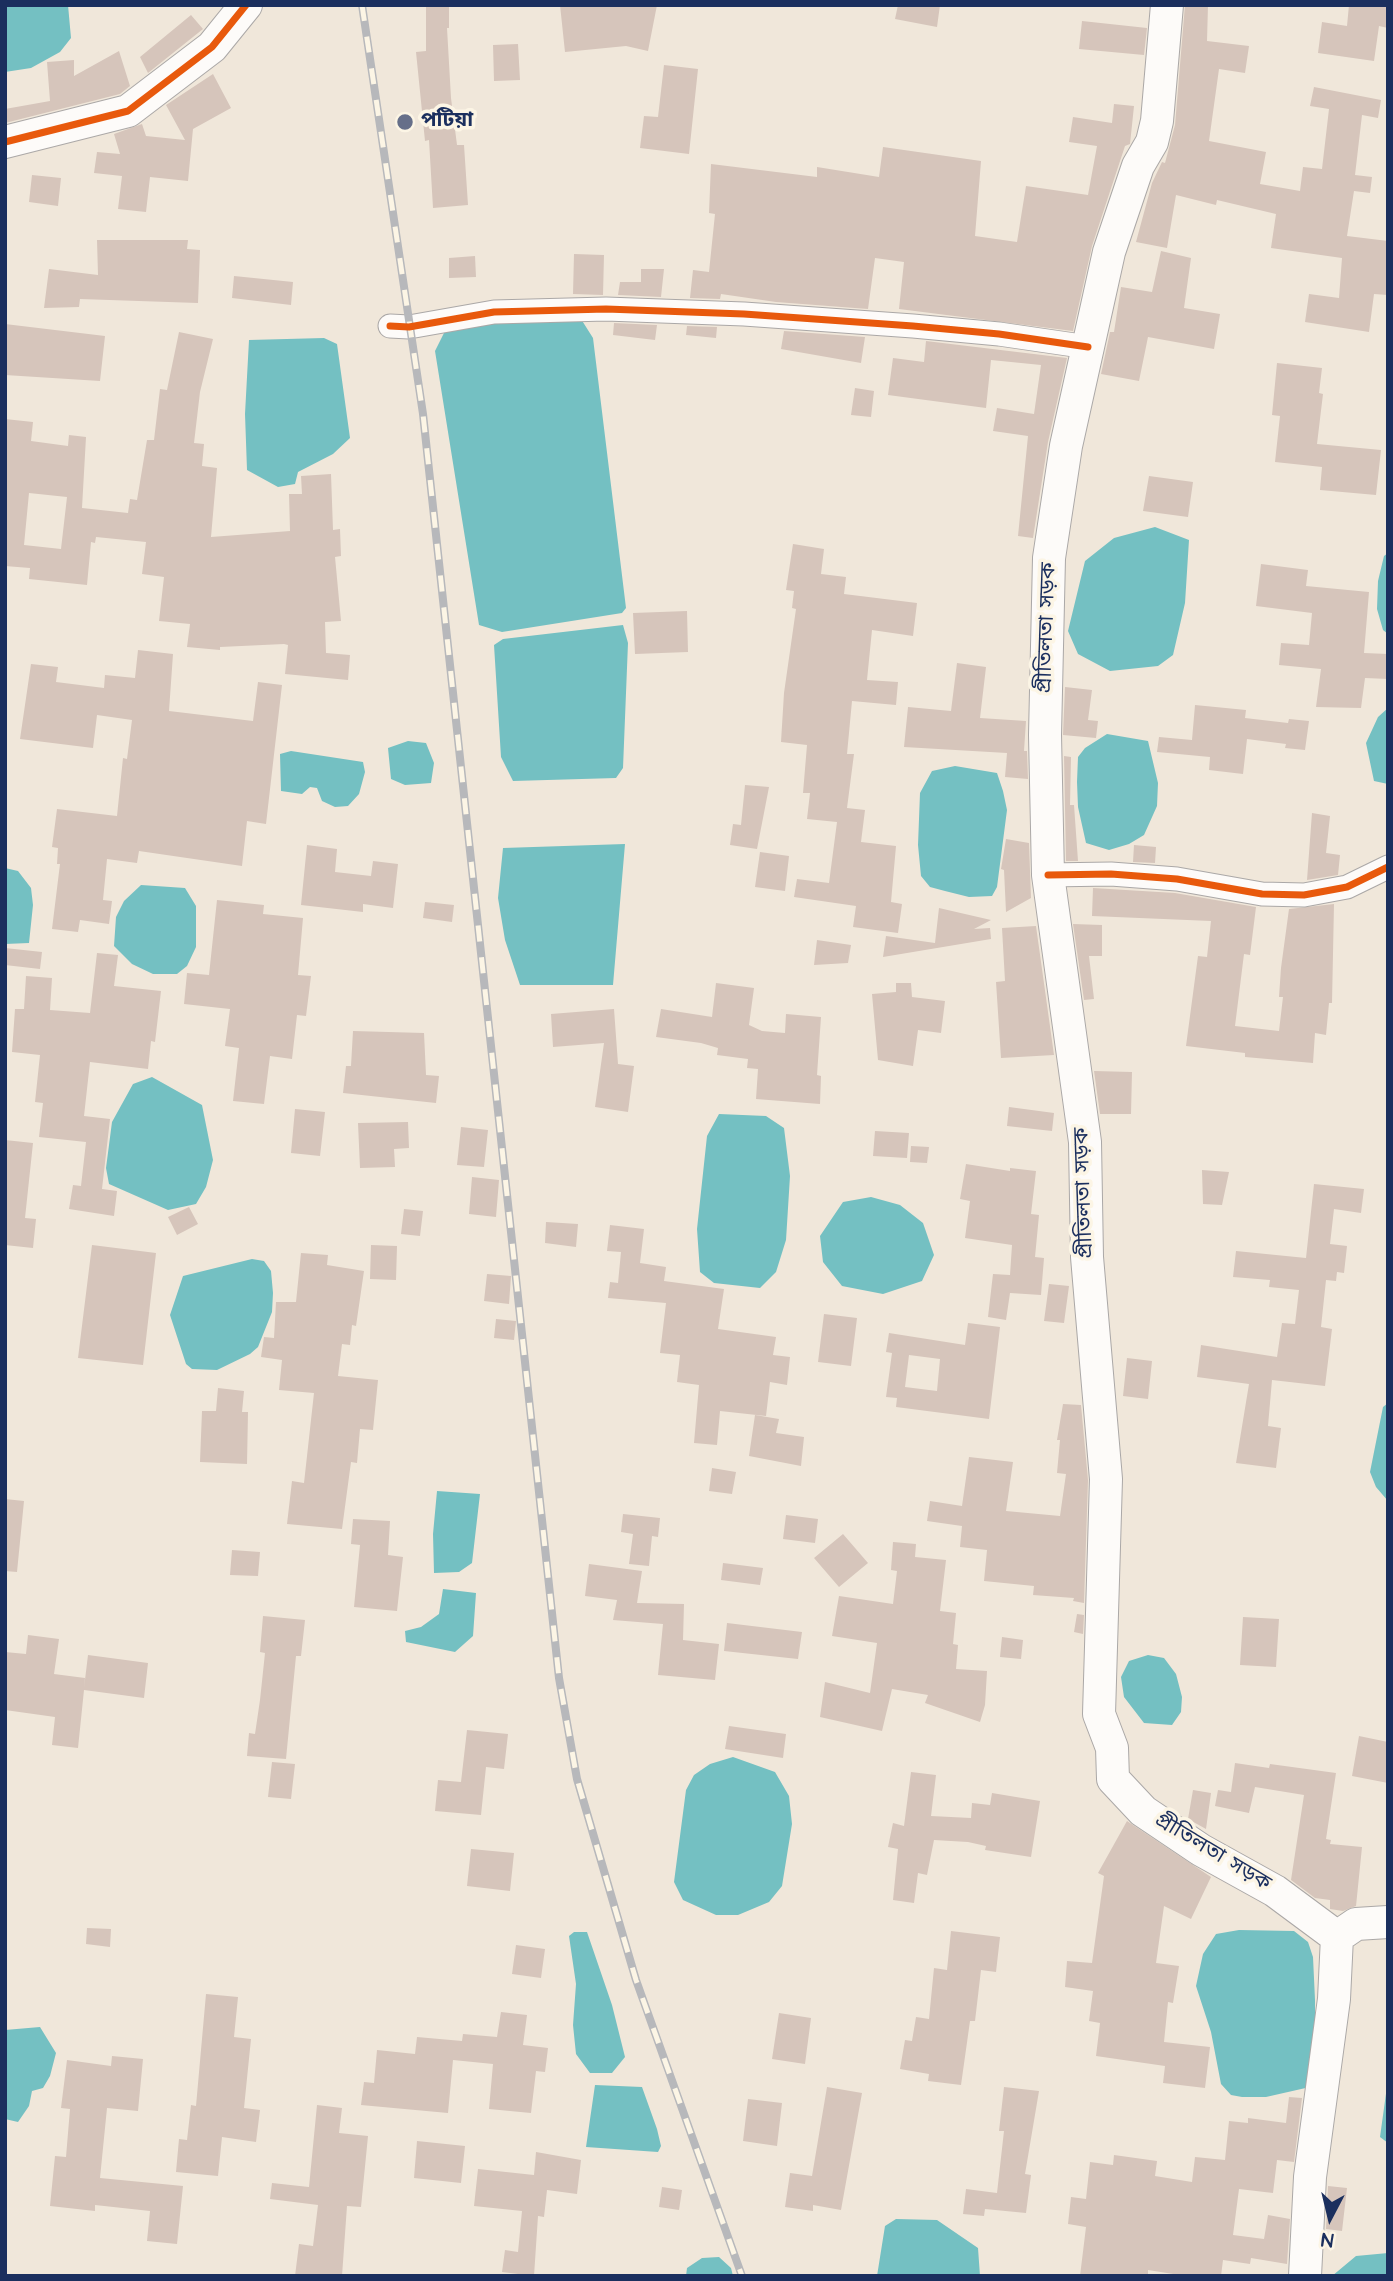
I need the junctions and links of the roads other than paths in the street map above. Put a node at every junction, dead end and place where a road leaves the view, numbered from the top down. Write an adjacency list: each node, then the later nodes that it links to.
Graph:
1 (246, 5): 3 (main road)
2 (1167, 5): 5 (main road, প্রীতিলতা সড়ক)
3 (5, 142)
4 (390, 326): 5 (street)
5 (1088, 347): 7 (main road, প্রীতিলতা সড়ক)
6 (1388, 867): 7 (street)
7 (1048, 875): 9 (main road, প্রীতিলতা সড়ক)
8 (1388, 1922): 9 (main road)
9 (1337, 1937): 10 (main road)
10 (1305, 2276)

